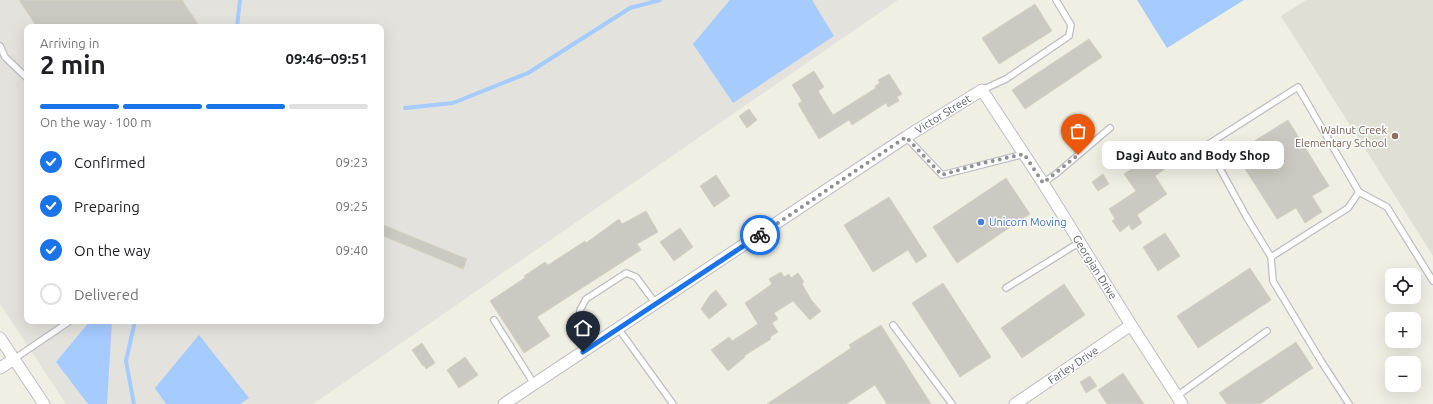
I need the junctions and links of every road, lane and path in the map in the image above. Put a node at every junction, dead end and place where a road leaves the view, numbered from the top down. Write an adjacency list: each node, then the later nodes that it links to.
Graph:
1 (1056, 0): 4 (lane)
2 (0, 46): 3 (lane)
3 (24, 75)
4 (982, 90): 6 (street, Victor Street); 7 (street, Georgian Drive)
5 (1110, 128): 8 (lane)
6 (906, 137): 7 (lane); 14 (street, Victor Street)
7 (1024, 154): 8 (street, Georgian Drive)
8 (1043, 183): 10 (street, Georgian Drive)
9 (1359, 192): 11 (lane); 11 (lane); 12 (lane)
10 (1080, 242): 13 (lane); 18 (street, Georgian Drive)
11 (1271, 257): 32 (lane)
12 (1433, 281)
13 (1006, 288)
14 (656, 304): 19 (street, Victor Street); 22 (lane)
15 (494, 320): 25 (lane)
16 (66, 324): 23 (lane)
17 (893, 325): 30 (lane)
18 (1131, 325): 26 (street, Georgian Drive); 31 (street, Farley Drive)
19 (618, 328): 22 (street, Victor Street); 29 (lane)
20 (1267, 331): 26 (lane)
21 (0, 338): 23 (street)
22 (595, 344): 25 (street, Victor Street)
23 (14, 359): 24 (street); 27 (street)
24 (0, 368)
25 (534, 384): 28 (street, Victor Street)
26 (1179, 400)
27 (44, 404)
28 (504, 404)
29 (673, 404)
30 (952, 404)
31 (1015, 404)
32 (1349, 404)

